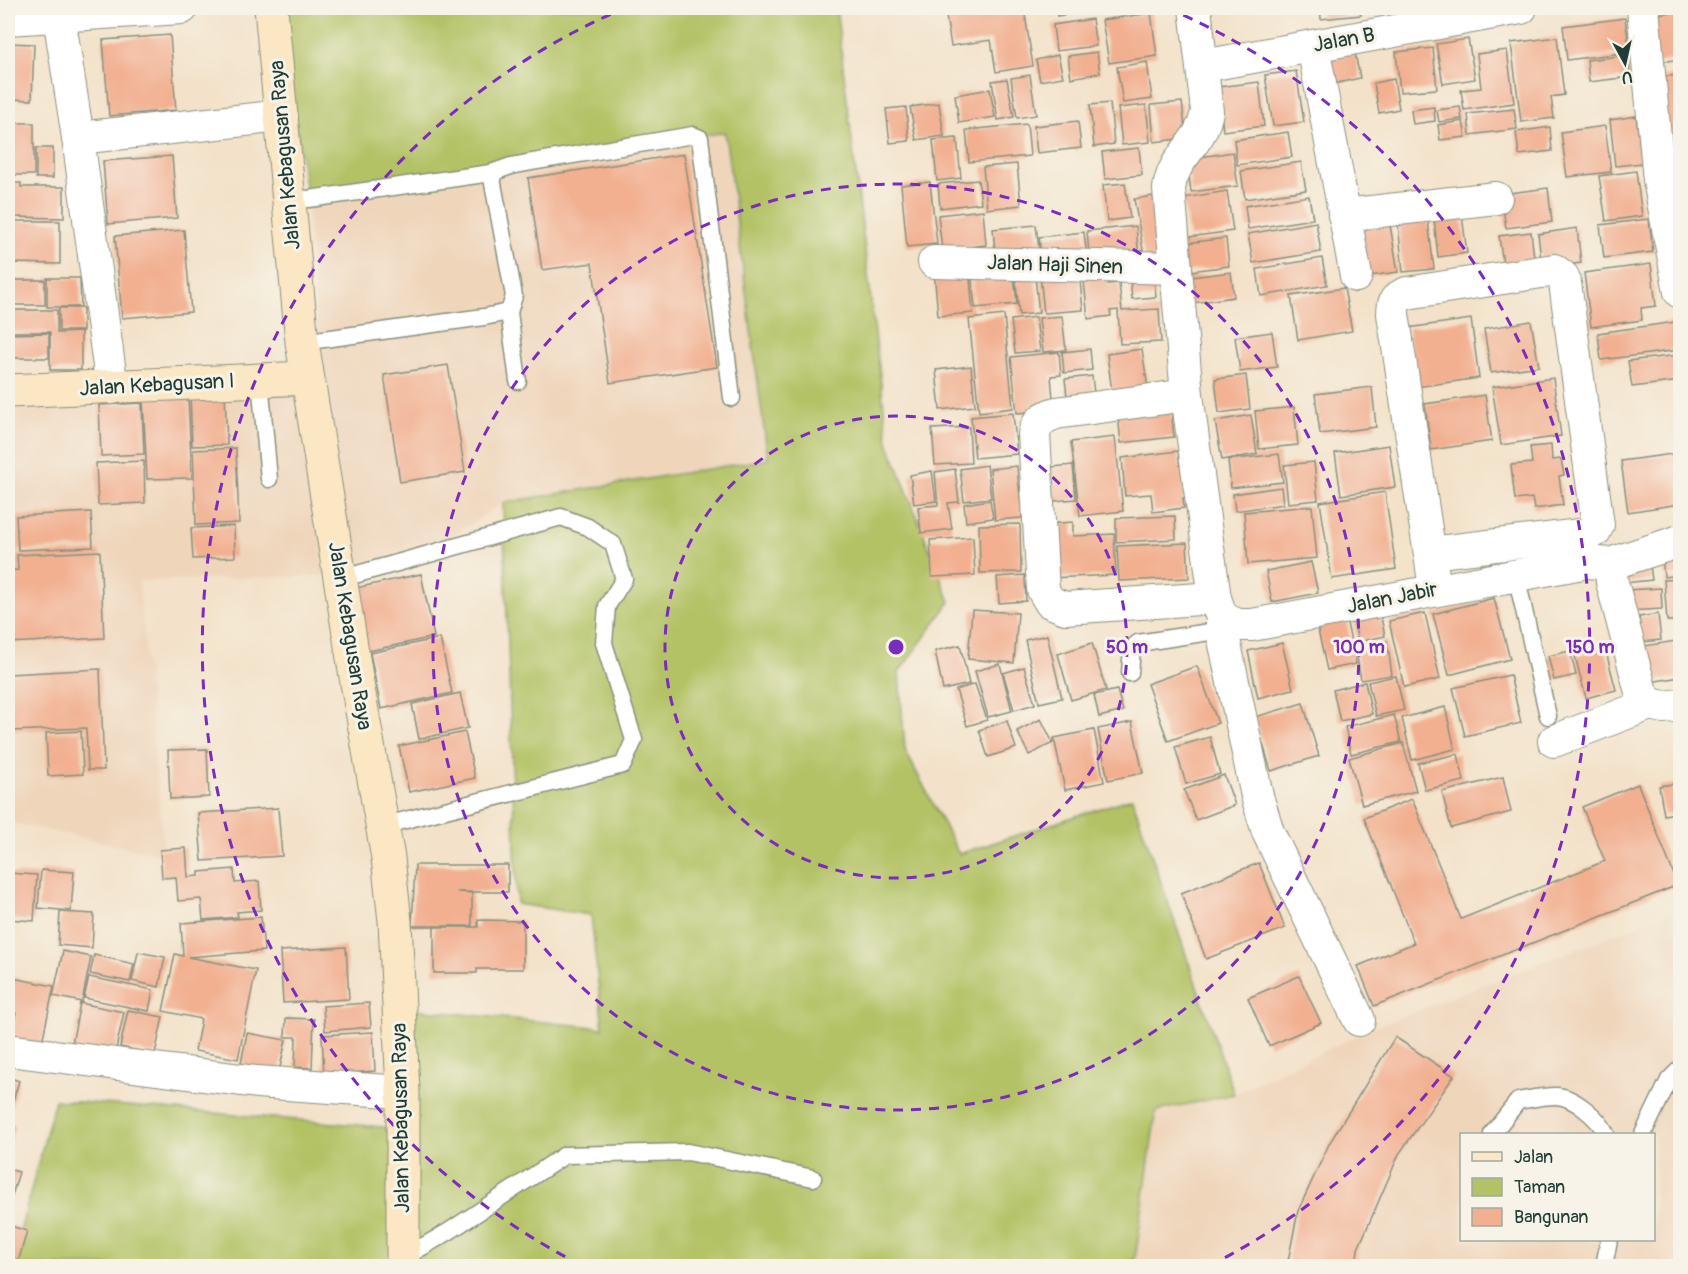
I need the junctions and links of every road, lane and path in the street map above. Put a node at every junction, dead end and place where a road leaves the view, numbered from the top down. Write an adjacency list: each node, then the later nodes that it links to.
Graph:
1 (182, 8): 6 (street)
2 (271, 8): 10 (main road, Jalan Kebagusan Raya)
3 (1195, 8): 9 (street)
4 (1521, 8): 8 (street, Jalan B)
5 (1643, 8): 19 (street)
6 (59, 15): 7 (street); 11 (street)
7 (8, 19)
8 (1312, 46): 9 (street, Jalan B); 15 (street)
9 (1203, 66): 17 (street)
10 (282, 116): 11 (street); 13 (main road, Jalan Kebagusan Raya)
11 (78, 138): 25 (street)
12 (491, 173): 13 (lane); 20 (lane); 28 (lane)
13 (290, 198): 21 (main road, Jalan Kebagusan Raya)
14 (1496, 198): 15 (street)
15 (1344, 216): 18 (street)
16 (934, 262): 17 (street, Jalan Haji Sinen)
17 (1176, 268): 27 (street)
18 (1356, 276)
19 (1680, 292)
20 (509, 312): 21 (lane); 24 (lane)
21 (302, 342): 22 (main road, Jalan Kebagusan Raya)
22 (308, 378): 23 (main road, Jalan Kebagusan I); 34 (main road, Jalan Kebagusan Raya)
23 (260, 380): 25 (main road, Jalan Kebagusan I); 29 (lane)
24 (518, 381)
25 (112, 387): 26 (main road, Jalan Kebagusan I)
26 (8, 391)
27 (1187, 395): 36 (street); 36 (street, Jalan Jabir)
28 (732, 398)
29 (269, 479)
30 (1680, 541): 32 (street, Jalan Jabir)
31 (1430, 553): 31 (street); 35 (street)
32 (1610, 564): 33 (street, Jalan Jabir); 38 (street)
33 (1516, 575): 35 (street, Jalan Jabir); 40 (lane)
34 (340, 579): 41 (main road, Jalan Kebagusan Raya); 41 (lane)
35 (1436, 589): 36 (street, Jalan Jabir)
36 (1220, 615): 37 (lane); 42 (street)
37 (1130, 673)
38 (1650, 705): 39 (street); 40 (street)
39 (1680, 705)
40 (1551, 728)
41 (382, 826): 45 (main road, Jalan Kebagusan Raya)
42 (1359, 1020)
43 (8, 1050): 45 (street)
44 (1680, 1069): 48 (lane)
45 (403, 1092): 51 (main road, Jalan Kebagusan Raya)
46 (1493, 1133): 47 (lane)
47 (1606, 1133)
48 (1644, 1133)
49 (813, 1178): 51 (lane)
50 (1609, 1241): 52 (lane)
51 (403, 1262)
52 (1604, 1266)

